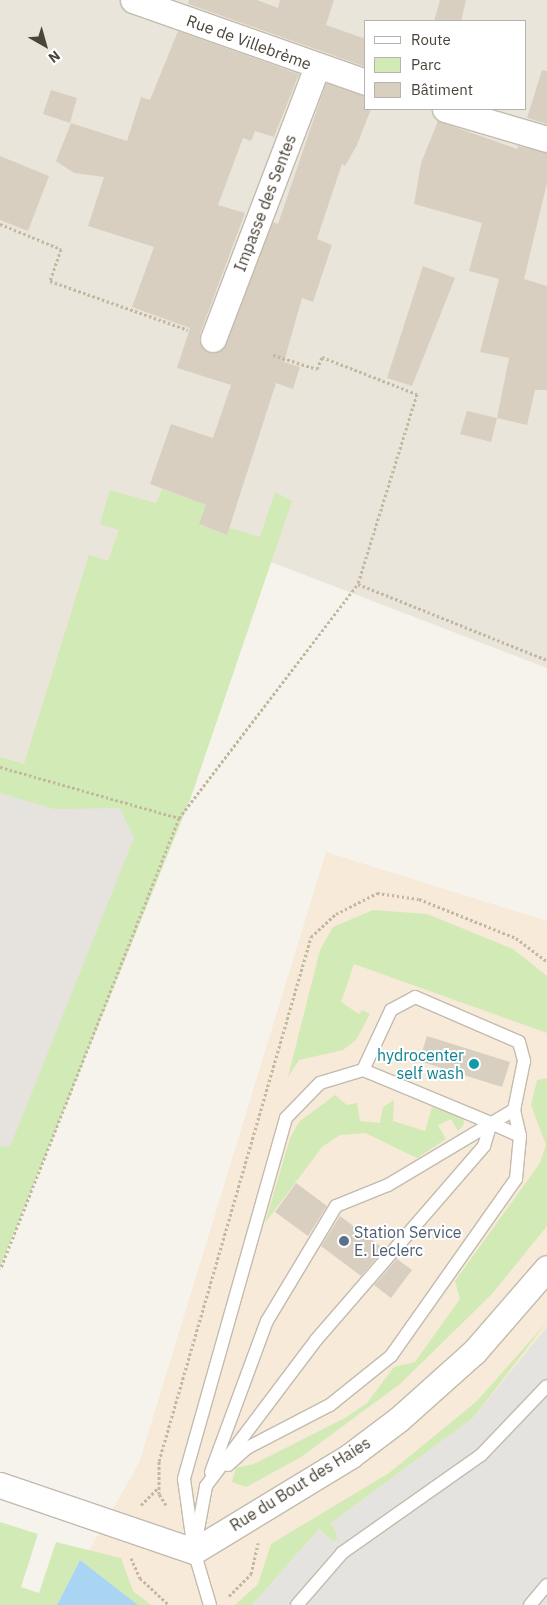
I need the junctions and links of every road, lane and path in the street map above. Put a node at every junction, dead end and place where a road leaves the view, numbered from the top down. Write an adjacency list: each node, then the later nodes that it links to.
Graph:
1 (133, 0): 2 (street, Rue de Villebrème)
2 (317, 66): 3 (street, Rue de Villebrème); 7 (street, Impasse des Sentes)
3 (364, 81)
4 (448, 110): 5 (street)
5 (547, 139)
6 (0, 224): 7 (path)
7 (213, 339)
8 (273, 355): 9 (path)
9 (358, 584): 10 (path); 12 (path)
10 (547, 660)
11 (0, 767): 12 (path)
12 (179, 818): 18 (path)
13 (363, 1070): 14 (lane); 15 (lane); 25 (lane)
14 (514, 1110): 15 (lane); 16 (lane)
15 (491, 1123): 16 (lane); 22 (lane); 22 (lane)
16 (520, 1136): 22 (lane)
17 (547, 1268): 25 (street, Rue du Bout des Haies)
18 (0, 1269)
19 (547, 1386): 31 (lane)
20 (167, 1484): 23 (path)
21 (0, 1485): 25 (street)
22 (206, 1486): 25 (lane)
23 (141, 1504)
24 (258, 1533): 28 (path)
25 (194, 1551): 30 (lane)
26 (129, 1552): 29 (path)
27 (547, 1585): 32 (lane)
28 (229, 1596)
29 (169, 1605)
30 (210, 1605)
31 (297, 1605)
32 (530, 1605)

